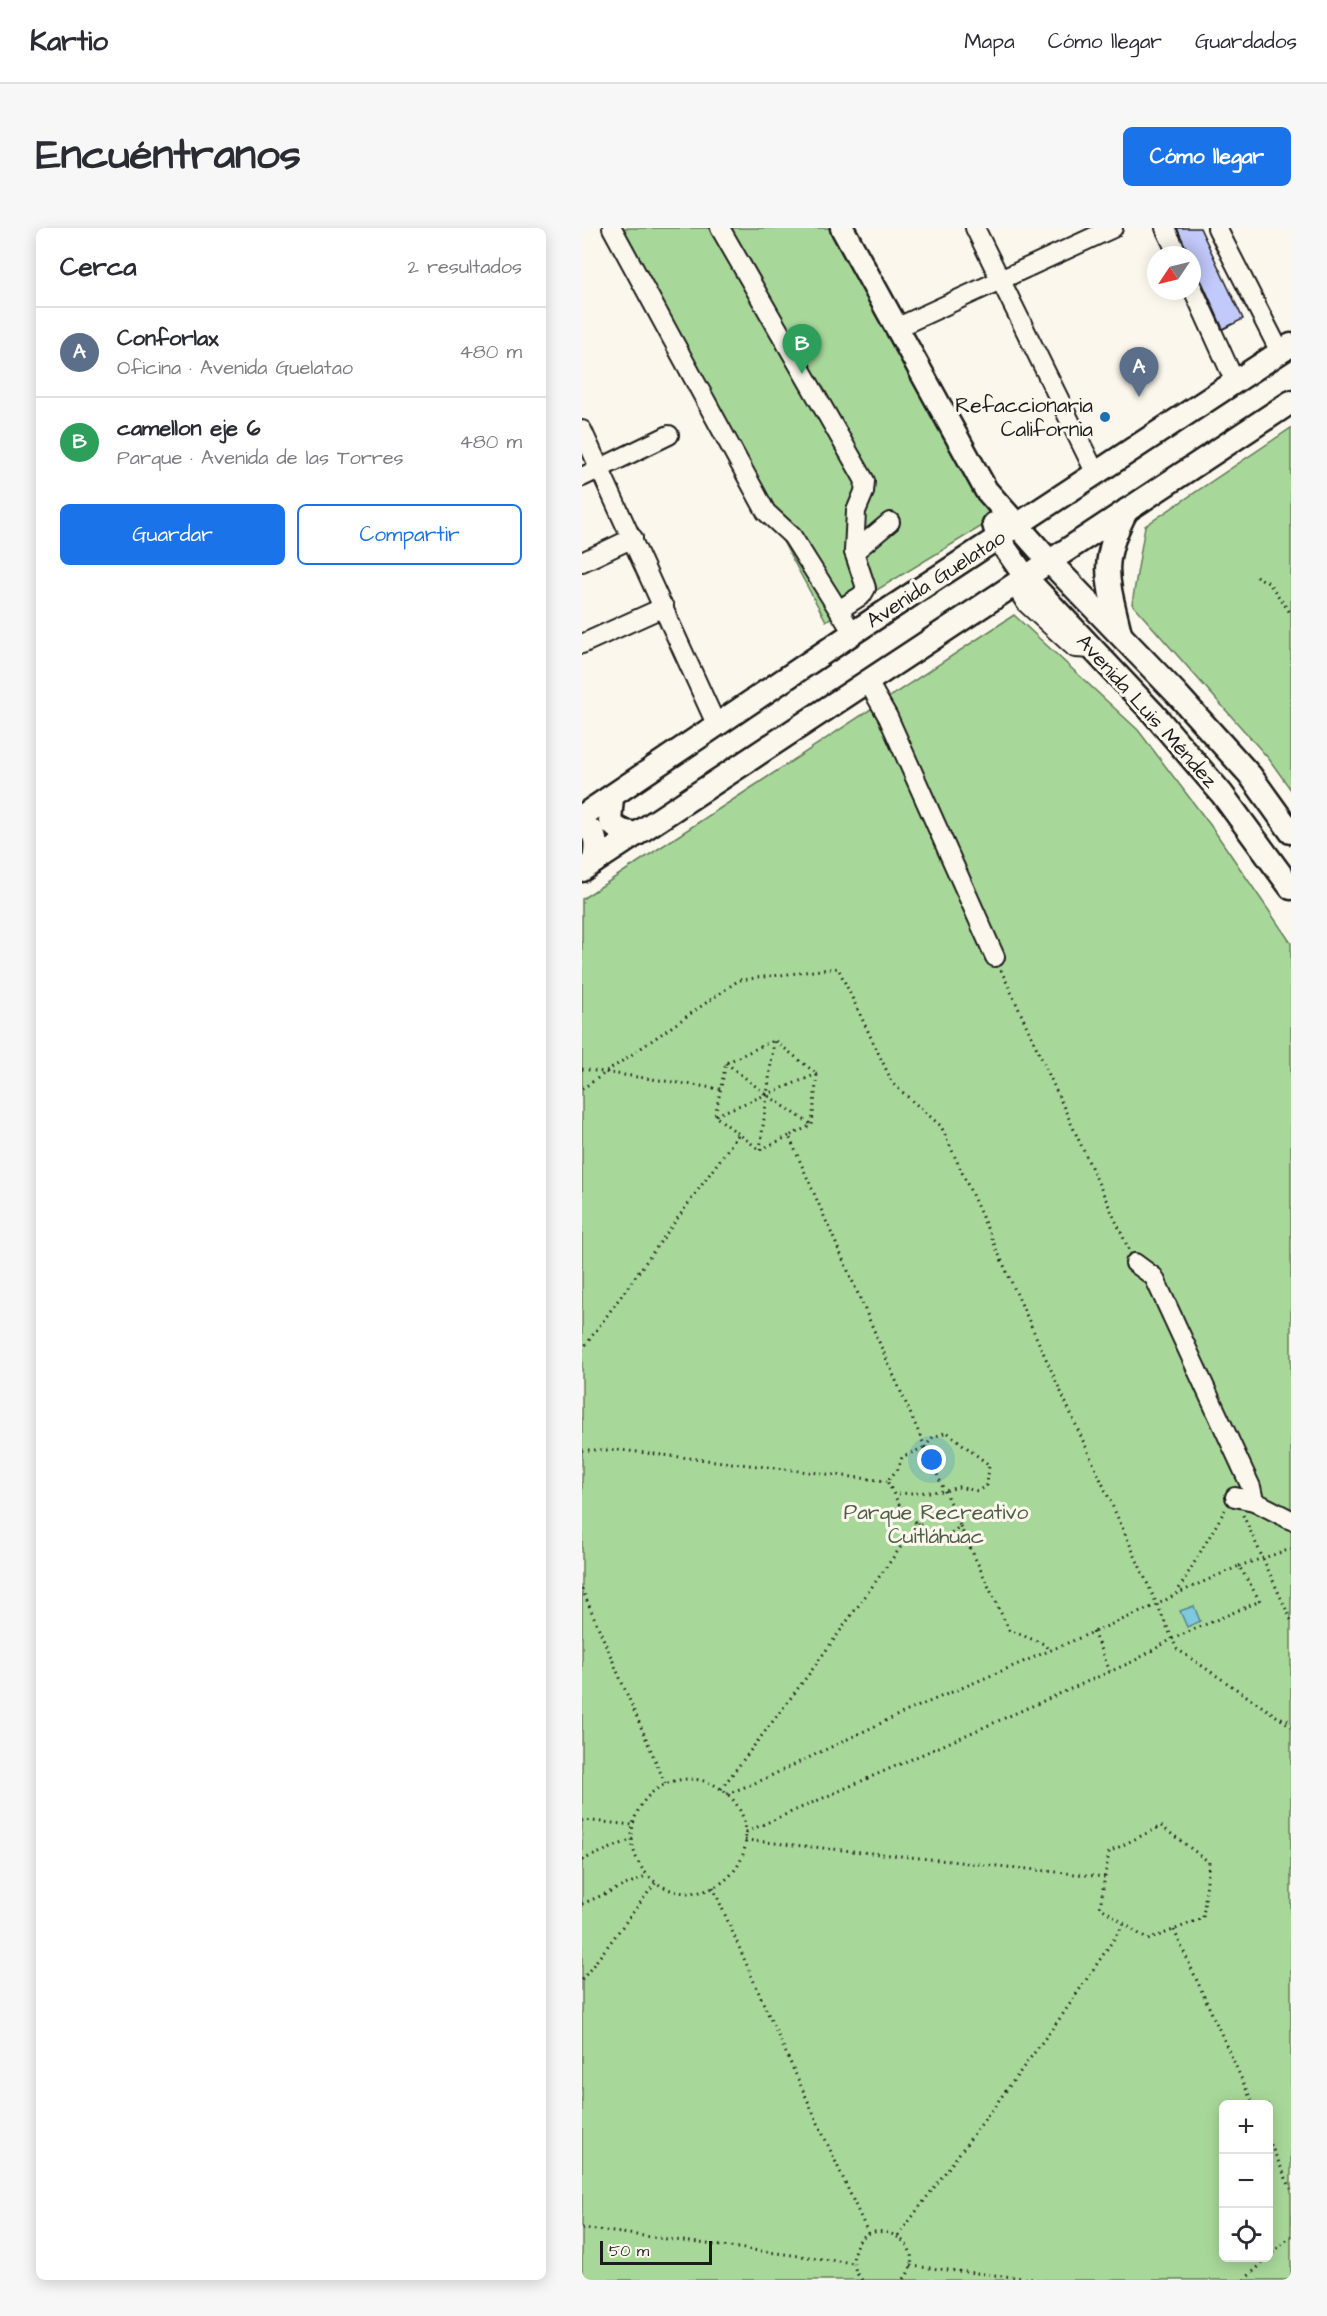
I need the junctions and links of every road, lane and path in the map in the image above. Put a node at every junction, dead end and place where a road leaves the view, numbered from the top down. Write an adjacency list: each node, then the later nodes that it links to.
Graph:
1 (612, 228): 32 (street)
2 (720, 228): 26 (street)
3 (842, 228): 11 (main road)
4 (975, 228): 9 (street)
5 (1113, 228): 9 (street)
6 (1165, 228): 8 (street)
7 (1217, 228): 12 (street)
8 (1174, 246)
9 (1000, 281): 11 (street); 18 (street)
10 (1198, 300): 13 (street)
11 (896, 328): 20 (main road)
12 (1286, 349): 13 (main road, Avenida Guelatao)
13 (1235, 382): 18 (main road, Avenida Guelatao)
14 (1291, 402): 21 (main road)
15 (582, 430): 17 (street)
16 (669, 435): 17 (street)
17 (600, 468): 19 (street); 24 (street)
18 (1096, 474): 23 (main road, Avenida Guelatao)
19 (582, 477)
20 (986, 490): 23 (main road, Avenida Luis Méndez); 25 (main road)
21 (1128, 509): 28 (main road); 35 (main road)
22 (890, 522): 26 (street)
23 (1018, 525): 25 (main road, Avenida Guelatao); 28 (main road, Avenida Luis Méndez)
24 (633, 538): 27 (street); 31 (street)
25 (998, 538): 30 (main road, Avenida Luis Méndez); 34 (main road, Avenida Guelatao)
26 (854, 552): 32 (street)
27 (582, 562)
28 (1050, 562): 30 (main road); 35 (main road, Avenida Luis Méndez)
29 (1256, 576): 33 (path)
30 (1026, 578): 37 (main road); 45 (main road, Avenida Luis Méndez)
31 (664, 607): 36 (street); 38 (street)
32 (839, 610): 34 (street)
33 (1291, 614)
34 (853, 633): 38 (main road, Avenida Guelatao)
35 (1120, 635): 42 (main road, Avenida Luis Méndez)
36 (582, 644)
37 (868, 682): 43 (main road); 46 (street)
38 (717, 726): 39 (main road, Avenida Guelatao)
39 (612, 797): 40 (main road, Avenida Guelatao); 43 (main road)
40 (582, 816)
41 (582, 825): 44 (main road)
42 (1291, 832)
43 (637, 834): 44 (main road)
44 (588, 866)
45 (1291, 888)
46 (995, 957)
47 (774, 1040): 48 (path); 51 (path); 54 (path)
48 (726, 1063): 53 (path); 54 (path)
49 (582, 1069): 50 (path)
50 (606, 1073): 52 (path); 53 (path); 76 (path)
51 (817, 1074): 54 (path); 56 (path)
52 (582, 1089)
53 (721, 1089): 55 (path)
54 (767, 1095): 55 (path); 56 (path); 59 (path)
55 (715, 1116): 57 (path)
56 (812, 1125): 58 (path)
57 (738, 1135): 59 (path); 61 (path)
58 (789, 1136): 59 (path); 62 (path)
59 (759, 1150)
60 (1135, 1263): 68 (street)
61 (582, 1350)
62 (925, 1447): 64 (path); 65 (path); 65 (path)
63 (582, 1450): 64 (path)
64 (887, 1481): 66 (path)
65 (945, 1491): 66 (path); 71 (path)
66 (894, 1494): 70 (path)
67 (1235, 1497): 68 (street); 75 (path)
68 (1254, 1501): 69 (street)
69 (1291, 1520)
70 (918, 1523): 71 (path); 85 (path)
71 (960, 1526): 79 (path)
72 (1291, 1549): 73 (path)
73 (1239, 1566): 75 (path); 78 (path)
74 (582, 1589): 84 (path)
75 (1176, 1594): 76 (path)
76 (1157, 1605): 77 (path); 78 (path)
77 (1093, 1632): 79 (path); 80 (path)
78 (1172, 1639): 80 (path); 81 (path)
79 (1049, 1651): 86 (path)
80 (1110, 1671): 89 (path)
81 (1276, 1716): 82 (path); 83 (path)
82 (1291, 1721)
83 (1291, 1726)
84 (665, 1783): 85 (path); 88 (path)
85 (721, 1789): 86 (path)
86 (727, 1794): 89 (path)
87 (582, 1820): 88 (path)
88 (633, 1825): 90 (path)
89 (746, 1832): 91 (path)
90 (633, 1839): 92 (path); 93 (path)
91 (746, 1840): 94 (path); 96 (path)
92 (582, 1860)
93 (648, 1875): 95 (path); 97 (path)
94 (1105, 1877): 98 (path); 99 (path)
95 (656, 1882): 96 (path); 100 (path)
96 (713, 1887): 105 (path)
97 (582, 1904)
98 (1124, 1924): 99 (path); 106 (path)
99 (1174, 1930): 101 (path)
100 (582, 1980)
101 (1251, 2100)
102 (1273, 2148): 103 (path)
103 (1291, 2189)
104 (582, 2228): 110 (path)
105 (868, 2235): 106 (path); 110 (path)
106 (898, 2236): 111 (path)
107 (1291, 2236): 108 (path)
108 (1273, 2252)
109 (1263, 2262): 115 (path)
110 (854, 2263): 112 (path)
111 (911, 2266): 113 (path); 114 (path)
112 (862, 2280)
113 (903, 2280)
114 (1041, 2280)
115 (1244, 2280)

